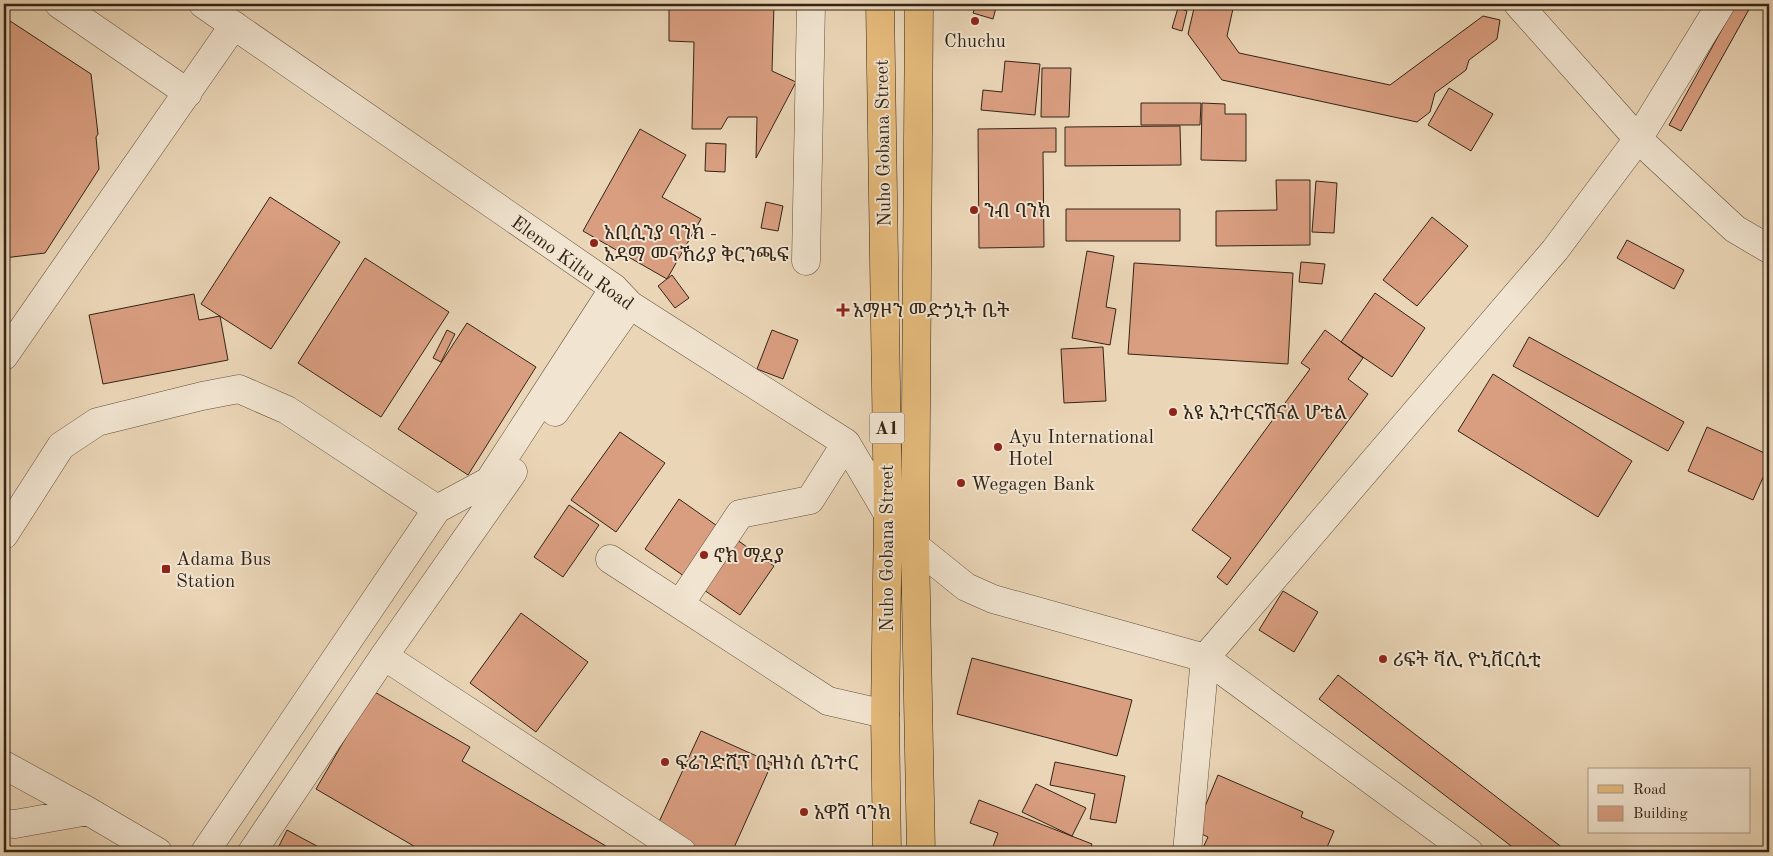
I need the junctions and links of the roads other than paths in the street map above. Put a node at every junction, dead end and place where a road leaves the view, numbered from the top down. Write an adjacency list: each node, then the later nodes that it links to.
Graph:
1 (59, 4): 9 (street)
2 (203, 4): 8 (street, Elemo Kiltu Road)
3 (811, 4): 12 (street)
4 (880, 4): 17 (main road, Nuho Gobana Street / A1)
5 (919, 4): 19 (main road, Nuho Gobana Street / A1)
6 (1518, 4): 10 (street)
7 (1721, 4): 10 (street)
8 (234, 26): 9 (street); 13 (street, Elemo Kiltu Road)
9 (188, 93): 14 (street)
10 (1638, 139): 11 (street); 23 (street)
11 (1769, 249)
12 (806, 261)
13 (622, 296): 15 (street, Elemo Kiltu Road); 16 (street); 22 (street)
14 (4, 356)
15 (846, 443): 17 (street, Elemo Kiltu Road); 21 (street)
16 (437, 509): 18 (street); 30 (street)
17 (888, 514): 19 (street, Elemo Kiltu Road); 24 (main road, Nuho Gobana Street / A1)
18 (4, 536)
19 (915, 546): 23 (street, Elemo Kiltu Road); 33 (main road, Nuho Gobana Street / A1)
20 (610, 559): 21 (street)
21 (680, 604): 24 (street)
22 (384, 656): 28 (street); 31 (street)
23 (1205, 658): 34 (street); 35 (street)
24 (885, 714): 32 (main road, Nuho Gobana Street / A1)
25 (4, 765): 26 (street)
26 (88, 811): 27 (street); 29 (street)
27 (4, 823)
28 (673, 850)
29 (158, 852)
30 (205, 852)
31 (252, 852)
32 (887, 852)
33 (921, 852)
34 (1187, 852)
35 (1469, 852)

